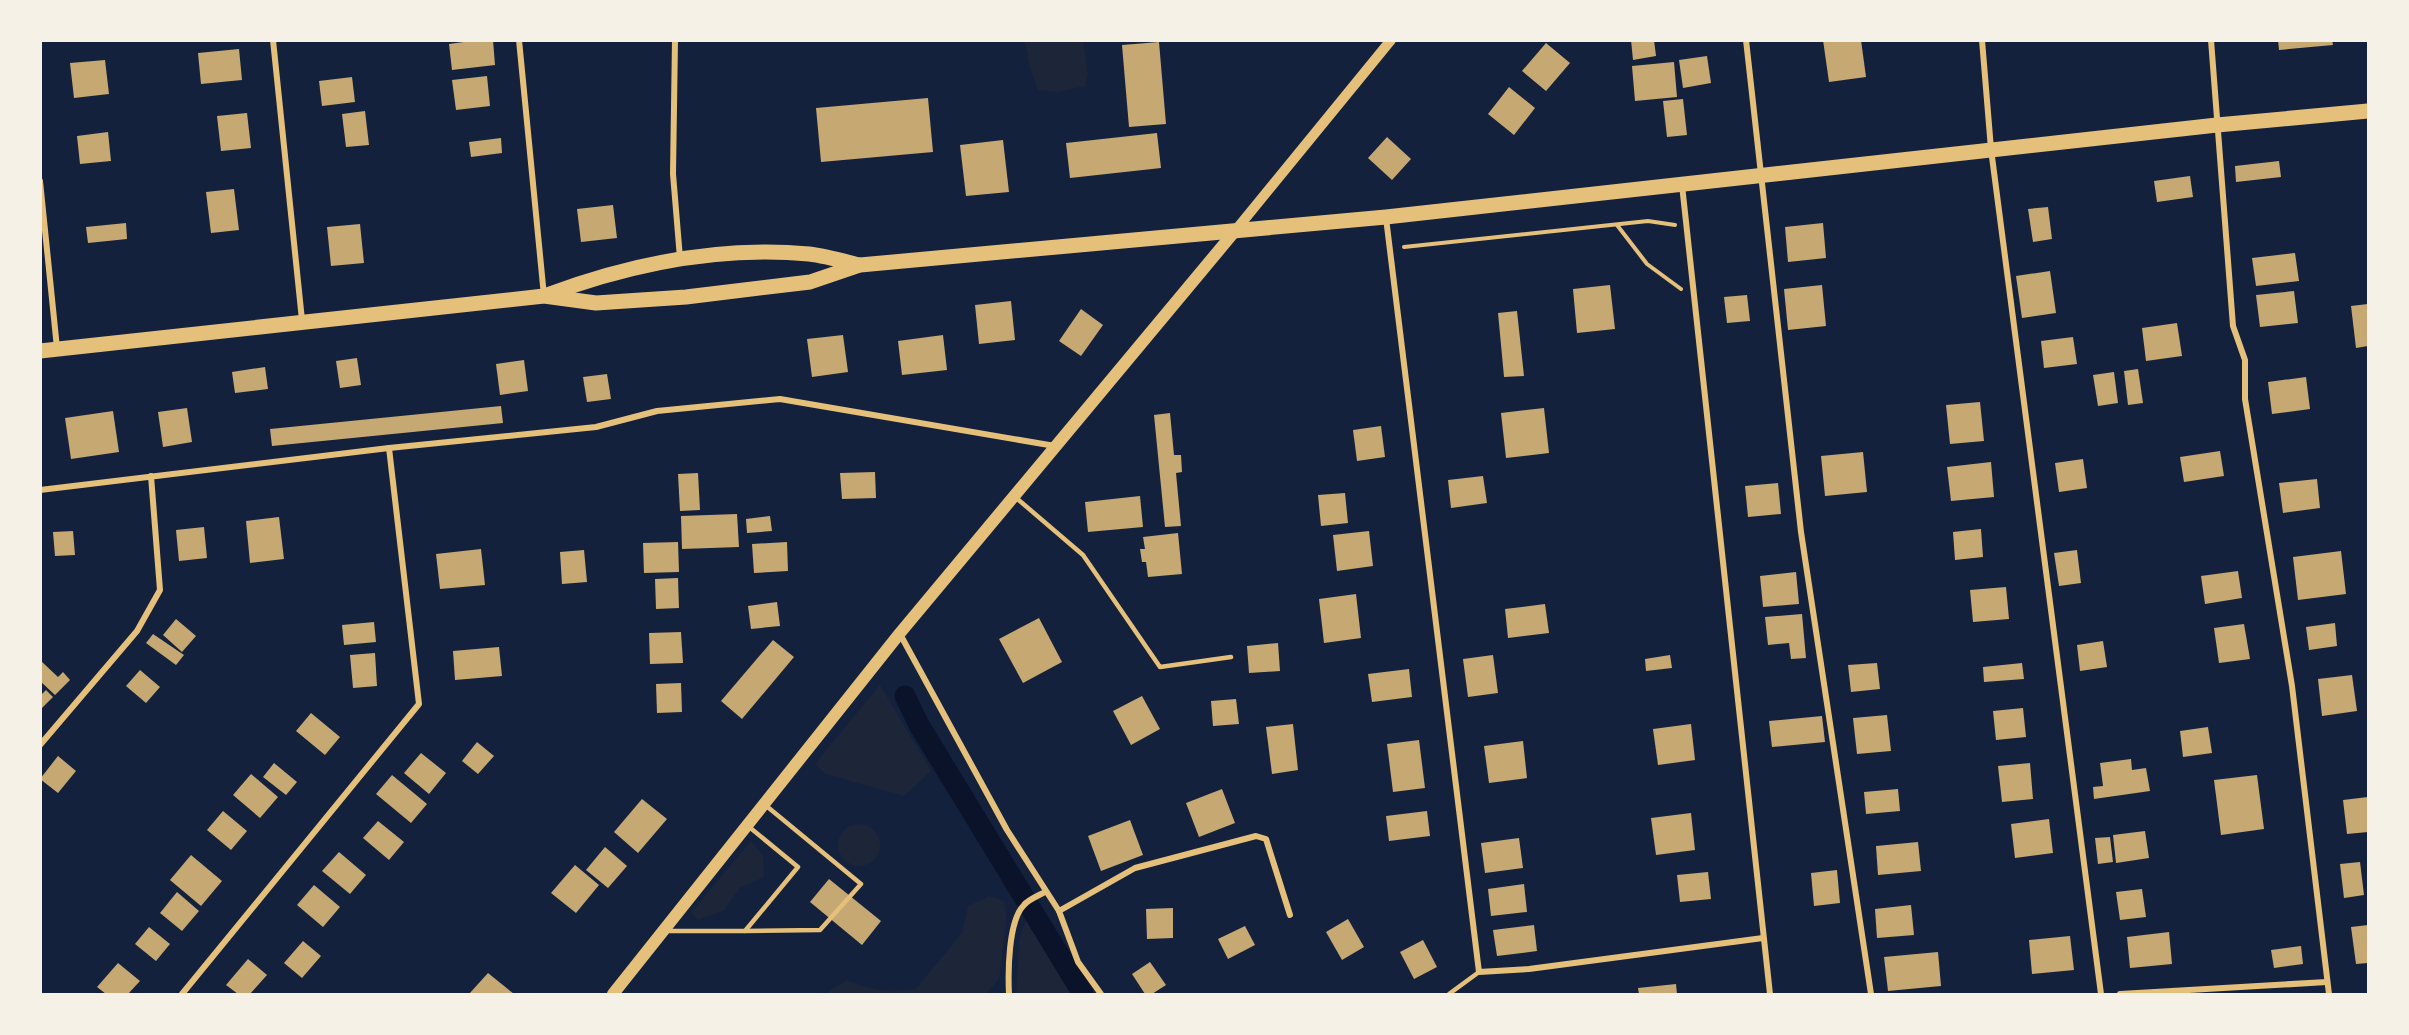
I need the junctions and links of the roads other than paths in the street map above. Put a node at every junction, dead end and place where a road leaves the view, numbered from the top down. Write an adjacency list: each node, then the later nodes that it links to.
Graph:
1 (273, 40): 19 (street)
2 (519, 40): 18 (street)
3 (675, 40): 16 (street)
4 (1391, 40): 15 (street)
5 (1746, 40): 11 (street)
6 (1982, 40): 10 (street)
7 (2211, 40): 9 (street)
8 (2368, 111): 9 (main road)
9 (2217, 125): 10 (main road); 39 (street)
10 (1991, 149): 11 (main road); 47 (street)
11 (1761, 175): 13 (main road); 46 (street)
12 (40, 182): 20 (street)
13 (1682, 184): 14 (main road); 37 (street)
14 (1386, 217): 15 (main road); 38 (street)
15 (1235, 231): 17 (main road); 22 (main road)
16 (680, 258): 17 (main road); 18 (main road)
17 (860, 265): 18 (main road)
18 (544, 296): 19 (main road)
19 (303, 323): 20 (main road)
20 (58, 349): 21 (main road)
21 (40, 351)
22 (1056, 446): 23 (street); 26 (main road)
23 (389, 448): 24 (street); 40 (street)
24 (151, 476): 25 (street); 29 (street)
25 (40, 490)
26 (1014, 496): 27 (main road); 28 (lane)
27 (900, 633): 30 (main road); 32 (street)
28 (1231, 657)
29 (40, 745)
30 (763, 803): 31 (main road); 36 (lane)
31 (746, 824): 35 (main road); 36 (lane)
32 (1045, 892): 33 (street); 42 (street)
33 (1059, 911): 34 (street); 43 (street)
34 (1290, 915)
35 (661, 931): 36 (lane); 41 (main road)
36 (745, 931)
37 (1763, 938): 38 (street); 45 (street)
38 (1479, 972): 44 (lane)
39 (2327, 982): 48 (street); 49 (street)
40 (182, 994)
41 (612, 994)
42 (1009, 994)
43 (1101, 994)
44 (1449, 994)
45 (1770, 994)
46 (1871, 994)
47 (2101, 994)
48 (2120, 994)
49 (2329, 994)

